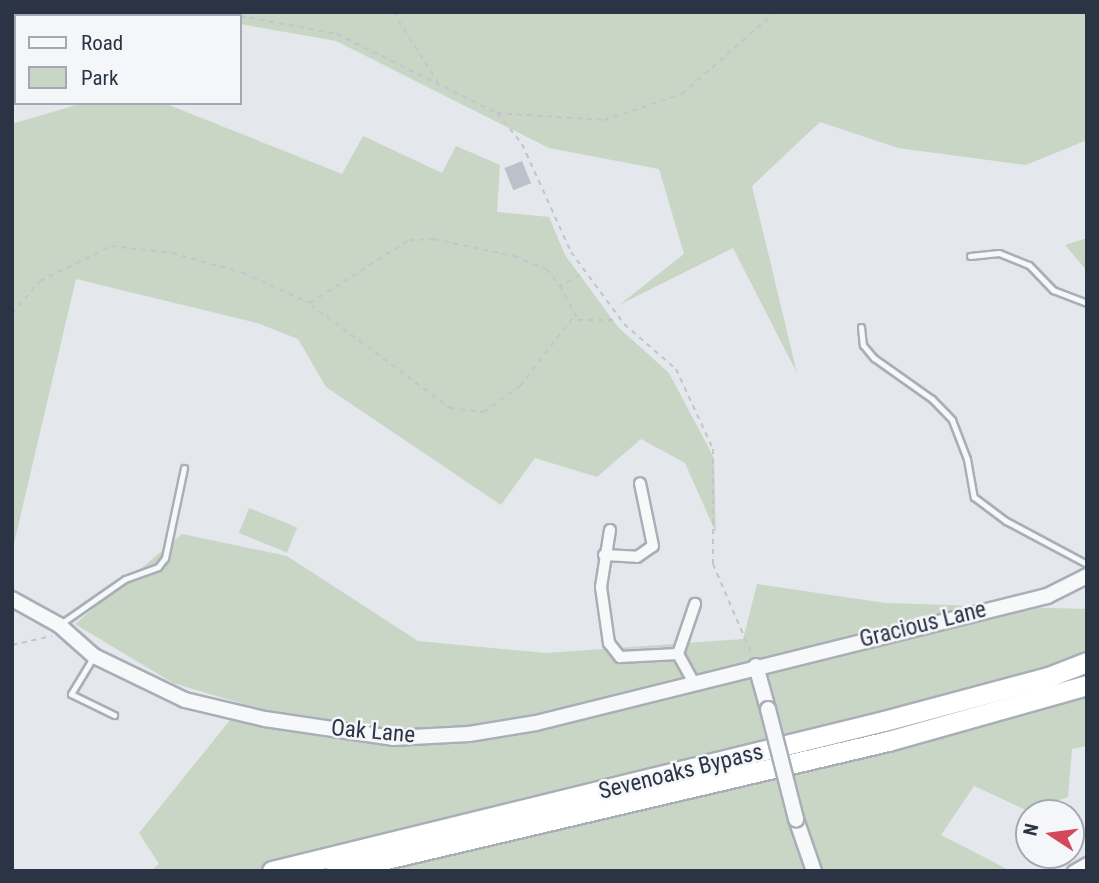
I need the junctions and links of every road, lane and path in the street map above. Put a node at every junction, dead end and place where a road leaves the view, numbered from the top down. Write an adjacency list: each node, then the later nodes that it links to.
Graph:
1 (393, 12): 4 (path)
2 (775, 12): 5 (path)
3 (242, 17): 4 (path)
4 (439, 84): 5 (path)
5 (497, 113): 29 (path)
6 (970, 257): 10 (lane)
7 (580, 275): 8 (path)
8 (560, 286): 11 (path); 13 (path)
9 (1087, 295): 10 (lane)
10 (1084, 302)
11 (310, 303): 12 (path); 13 (path)
12 (12, 314)
13 (576, 315): 14 (path)
14 (613, 320)
15 (862, 327): 20 (lane)
16 (184, 468): 24 (lane)
17 (640, 483): 19 (street)
18 (610, 530): 19 (street)
19 (604, 555): 26 (street)
20 (1087, 564)
21 (1087, 576): 29 (street, Gracious Lane)
22 (12, 599): 24 (street, Oak Lane)
23 (695, 604): 26 (street)
24 (63, 628): 25 (path); 27 (street, Oak Lane)
25 (12, 645)
26 (678, 654): 30 (street)
27 (94, 656): 30 (street, Oak Lane); 32 (lane)
28 (1087, 662): 34 (highway, Sevenoaks Bypass)
29 (756, 666): 30 (street, Oak Lane); 36 (street, bridge)
30 (693, 681)
31 (1087, 685): 35 (highway, Sevenoaks Bypass)
32 (114, 715)
33 (1087, 863): 37 (street)
34 (272, 871)
35 (334, 871)
36 (814, 871)
37 (1073, 871)

